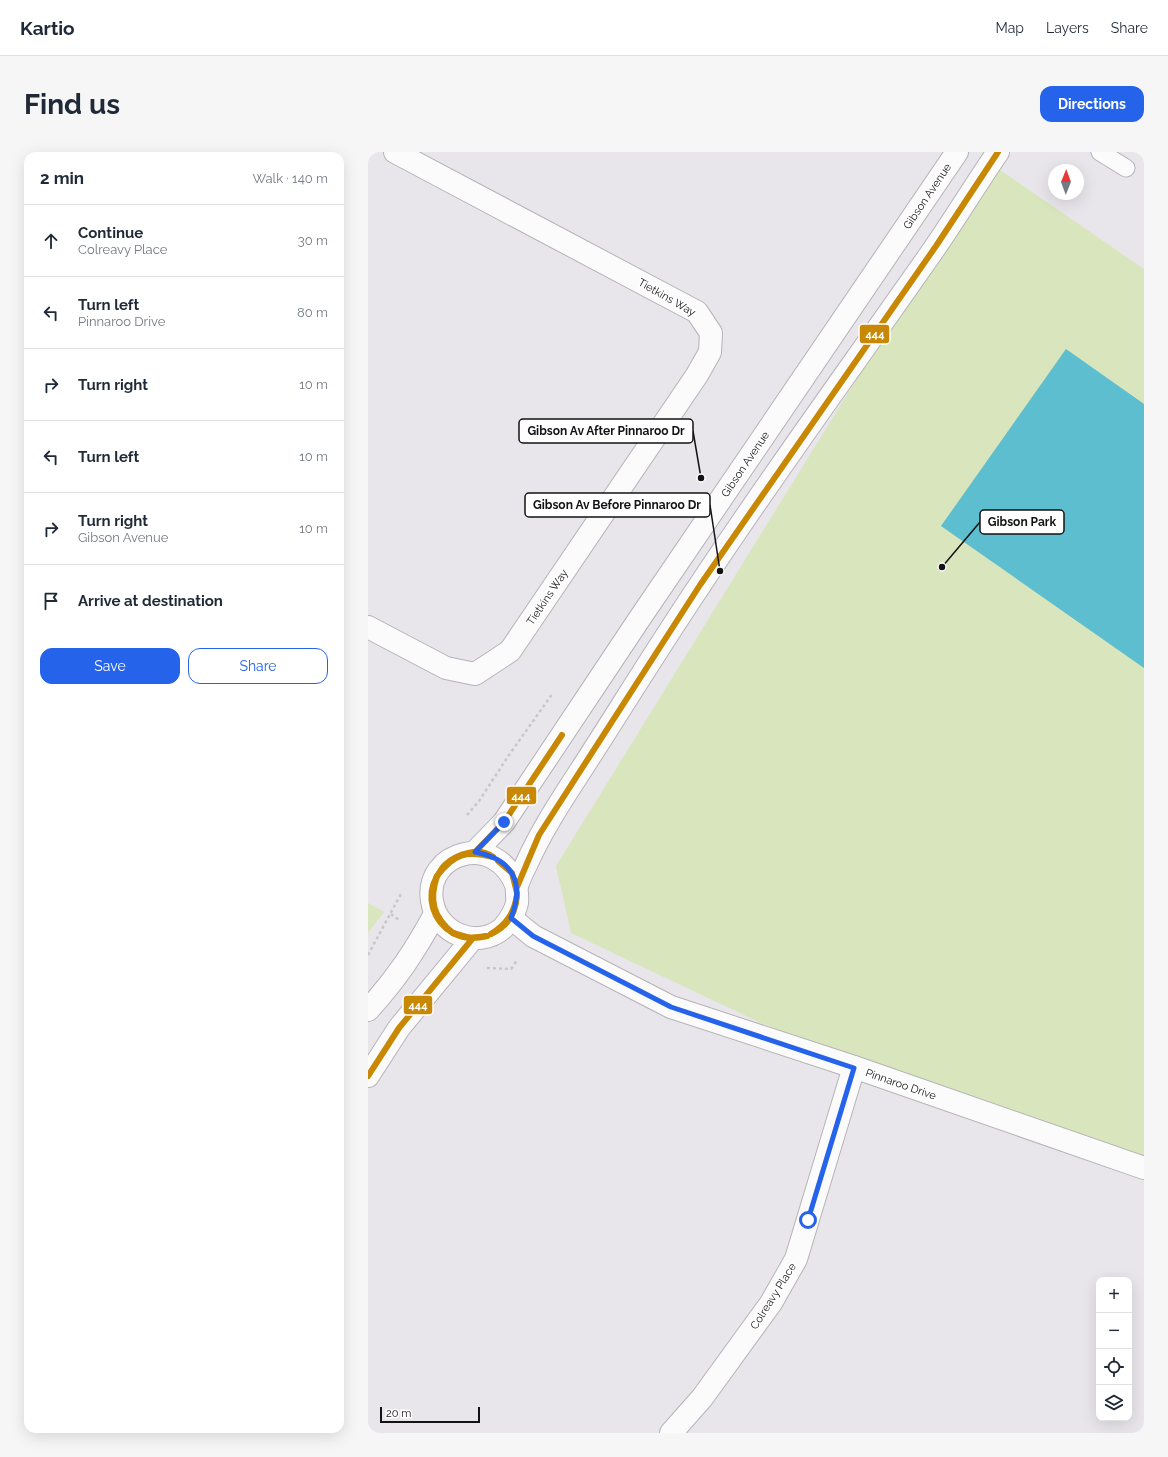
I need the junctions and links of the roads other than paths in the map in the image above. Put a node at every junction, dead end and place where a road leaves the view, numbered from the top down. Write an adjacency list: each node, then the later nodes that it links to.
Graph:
1 (394, 152): 6 (main road, Tietkins Way)
2 (957, 152): 7 (main road, Gibson Avenue)
3 (998, 152): 8 (main road)
4 (1100, 152): 5 (lane)
5 (1126, 168)
6 (368, 627)
7 (475, 852): 8 (main road); 9 (main road)
8 (517, 887): 10 (main road)
9 (435, 914): 11 (main road); 12 (main road)
10 (511, 918): 11 (main road); 13 (main road, Pinnaroo Drive)
11 (473, 938): 14 (main road)
12 (368, 1010)
13 (854, 1068): 15 (main road, Pinnaroo Drive); 16 (main road, Colreavy Place)
14 (368, 1076)
15 (1144, 1168)
16 (671, 1433)

